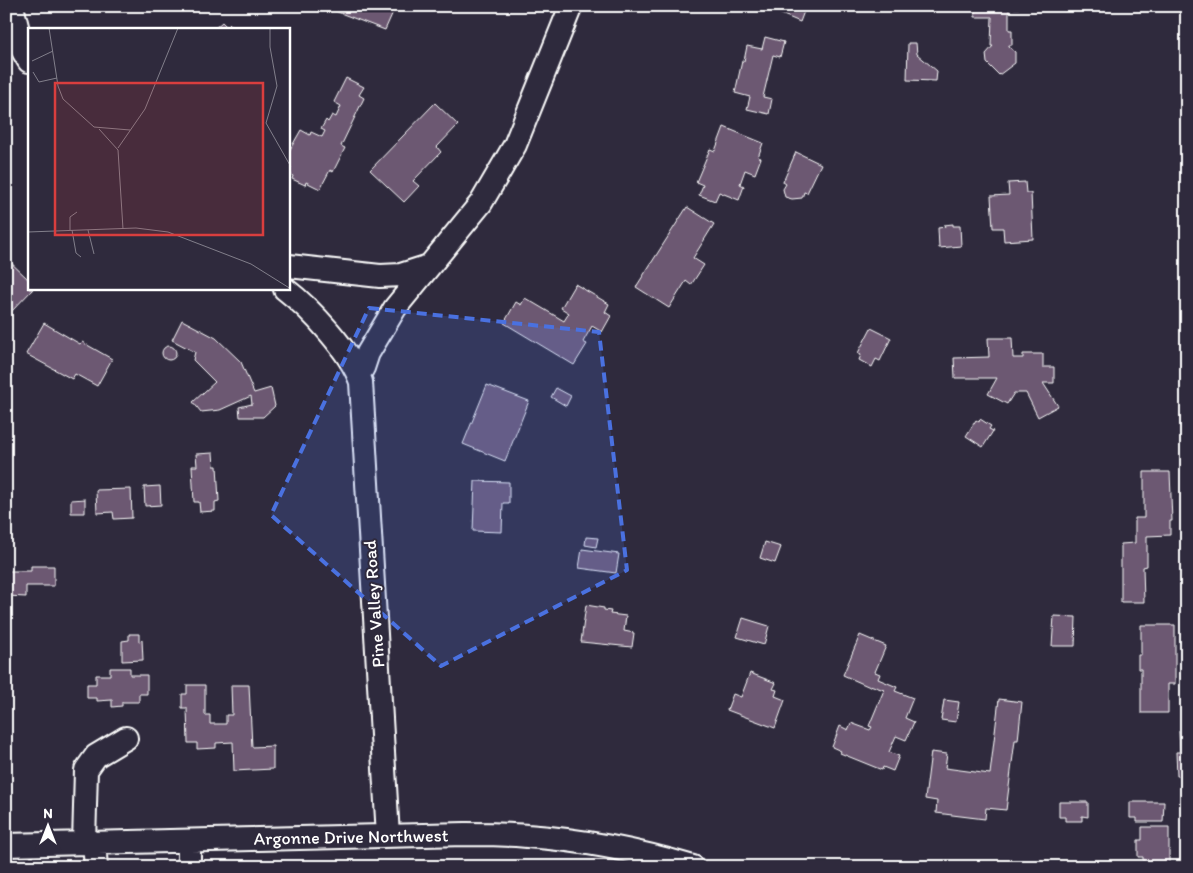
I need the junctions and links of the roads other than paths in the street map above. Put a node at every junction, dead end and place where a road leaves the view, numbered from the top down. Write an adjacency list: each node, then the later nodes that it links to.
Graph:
1 (12, 6): 3 (street)
2 (571, 6): 5 (street)
3 (28, 59)
4 (290, 266): 5 (street)
5 (429, 266): 7 (street)
6 (286, 290): 7 (street)
7 (358, 372): 9 (street, Pine Valley Road)
8 (126, 738): 11 (street)
9 (388, 836): 10 (street, Argonne Drive Northwest); 15 (street, Argonne Drive Northwest)
10 (189, 841): 11 (street, Argonne Drive Northwest); 14 (street)
11 (89, 843): 12 (street, Argonne Drive Northwest); 13 (street)
12 (6, 845)
13 (96, 867)
14 (189, 867)
15 (693, 867)

